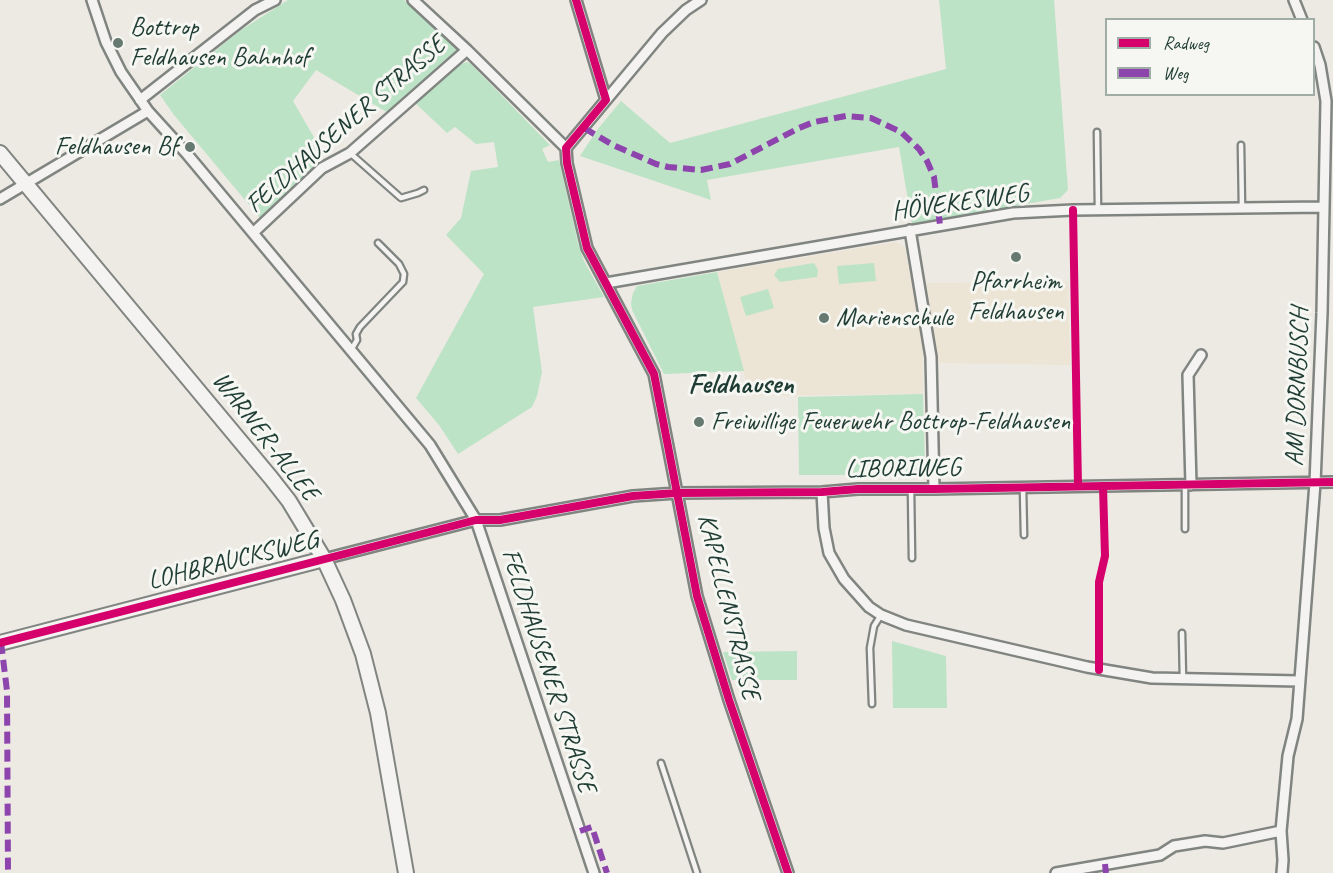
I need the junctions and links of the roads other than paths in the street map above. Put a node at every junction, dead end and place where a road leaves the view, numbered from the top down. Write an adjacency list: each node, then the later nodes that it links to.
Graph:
1 (92, 0): 10 (street, FELDHAUSENER STRASSE)
2 (275, 0): 10 (street)
3 (413, 0): 8 (street)
4 (576, 0): 11 (street)
5 (701, 0): 11 (street)
6 (1294, 0): 7 (street)
7 (1301, 18)
8 (467, 50): 15 (street); 17 (street, FELDHAUSENER STRASSE)
9 (1315, 51): 21 (street, AM DORNBUSCH)
10 (140, 100): 12 (street, FELDHAUSENER STRASSE)
11 (606, 100): 15 (street)
12 (148, 111): 18 (street); 25 (street, FELDHAUSENER STRASSE)
13 (1097, 132): 23 (lane)
14 (1241, 145): 22 (lane)
15 (566, 148): 27 (street, KAPELLENSTRASSE)
16 (0, 153): 18 (street, WARNER-ALLEE)
17 (350, 153): 19 (lane); 25 (street, FELDHAUSENER STRASSE)
18 (26, 184): 20 (street); 42 (street, WARNER-ALLEE)
19 (424, 190)
20 (0, 199)
21 (1324, 207): 22 (street, HÖVEKESWEG); 31 (street, AM DORNBUSCH)
22 (1242, 208): 23 (street, HÖVEKESWEG)
23 (1098, 210): 24 (street, HÖVEKESWEG)
24 (910, 230): 27 (street, HÖVEKESWEG); 35 (street)
25 (253, 233): 28 (street, FELDHAUSENER STRASSE)
26 (378, 243): 28 (lane)
27 (606, 282): 37 (street, KAPELLENSTRASSE)
28 (351, 350): 38 (street, FELDHAUSENER STRASSE)
29 (1201, 355): 32 (street)
30 (1333, 482): 31 (street, LIBORIWEG)
31 (1315, 483): 32 (street, LIBORIWEG); 47 (street, AM DORNBUSCH)
32 (1188, 485): 33 (street, LIBORIWEG); 39 (lane)
33 (1023, 488): 35 (street, LIBORIWEG); 40 (lane)
34 (911, 489): 35 (street, LIBORIWEG); 36 (street, LIBORIWEG); 41 (lane)
35 (934, 489)
36 (822, 492): 37 (street, LIBORIWEG); 43 (street)
37 (677, 493): 38 (street, LIBORIWEG); 55 (street, KAPELLENSTRASSE)
38 (476, 520): 42 (street, LOHBRAUCKSWEG); 53 (street, FELDHAUSENER STRASSE)
39 (1185, 529)
40 (1024, 535)
41 (912, 558)
42 (324, 559): 45 (street, LOHBRAUCKSWEG); 52 (street, WARNER-ALLEE)
43 (881, 615): 46 (street); 48 (lane)
44 (1182, 633): 46 (lane)
45 (0, 643)
46 (1183, 680): 47 (street)
47 (1299, 681): 50 (street, AM DORNBUSCH)
48 (872, 704)
49 (661, 763): 54 (lane)
50 (1281, 831): 51 (street); 57 (street, AM DORNBUSCH)
51 (1106, 868): 56 (street)
52 (406, 873)
53 (594, 873)
54 (697, 873)
55 (788, 873)
56 (1056, 873)
57 (1282, 873)

